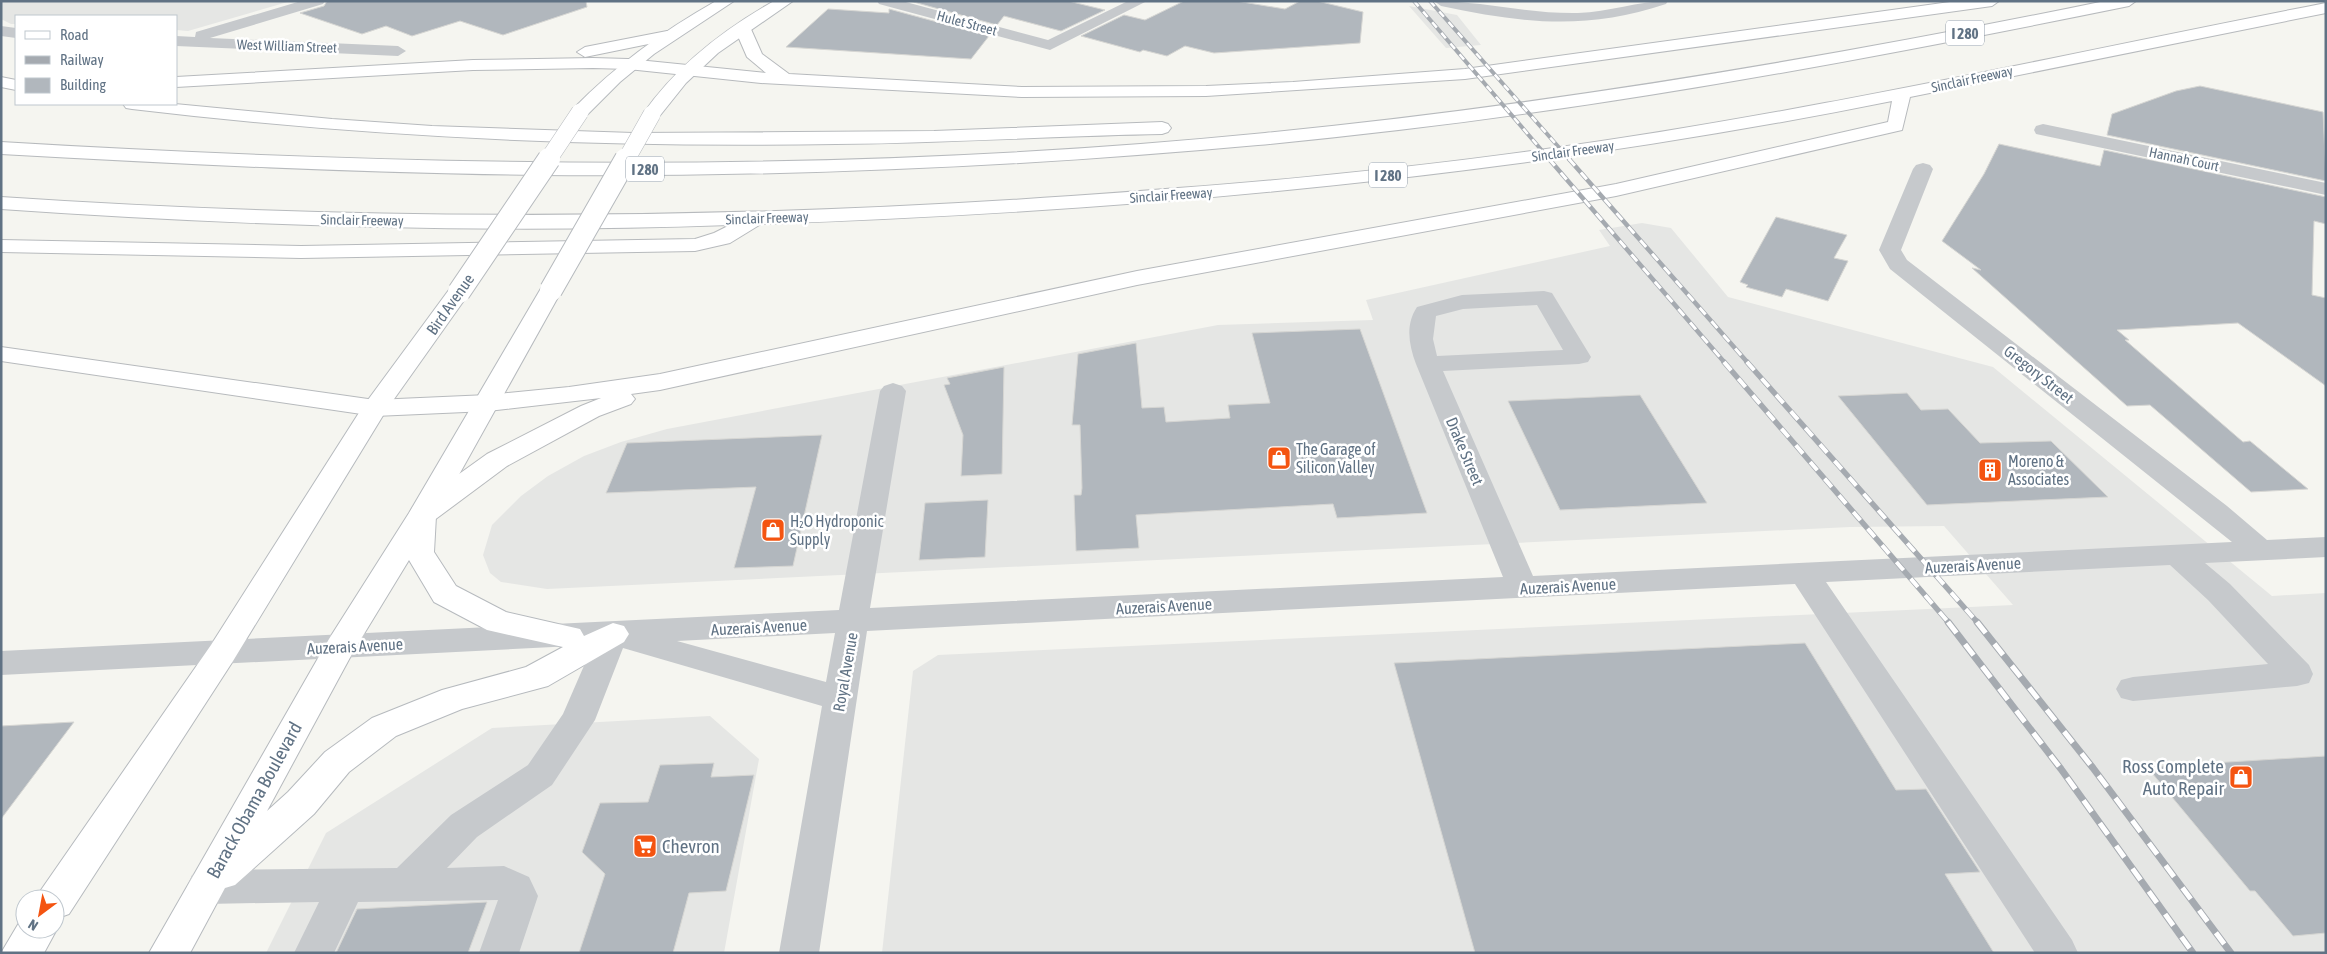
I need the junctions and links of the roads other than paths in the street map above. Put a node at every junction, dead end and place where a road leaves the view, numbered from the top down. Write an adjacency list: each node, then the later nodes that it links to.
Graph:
1 (318, 1): 15 (street)
2 (727, 1): 14 (main road, Bird Avenue)
3 (786, 1): 11 (main road)
4 (884, 1): 5 (street, Hulet Street)
5 (1140, 1)
6 (1441, 1): 7 (street)
7 (1661, 1)
8 (1992, 1): 20 (main road)
9 (2129, 1): 29 (main road, I 280)
10 (2324, 8): 26 (main road, Sinclair Freeway / I 280)
11 (742, 27): 19 (main road); 20 (main road)
12 (1, 31): 13 (street)
13 (15, 33)
14 (667, 36): 17 (main road, Bird Avenue); 18 (main road)
15 (178, 41): 16 (street, West William Street)
16 (398, 51)
17 (628, 64): 18 (main road); 19 (main road); 41 (main road, Bird Avenue, bridge)
18 (472, 65): 22 (main road)
19 (687, 70): 20 (main road); 40 (main road, bridge)
20 (783, 78)
21 (1, 82): 23 (main road)
22 (178, 82)
23 (15, 87)
24 (15, 87): 25 (main road)
25 (1, 88)
26 (1902, 94): 34 (main road, Sinclair Freeway / I 280); 38 (main road)
27 (142, 105): 29 (main road)
28 (2043, 130): 32 (street, Hannah Court)
29 (1288, 136): 30 (main road, I 280)
30 (1, 148)
31 (1923, 169): 44 (street, Gregory Street)
32 (2326, 189)
33 (1, 202): 34 (main road, Sinclair Freeway / I 280)
34 (756, 219): 35 (main road)
35 (1, 246)
36 (1, 354): 41 (main road)
37 (1428, 364): 37 (street, Drake Street); 47 (street, Drake Street)
38 (660, 382): 40 (main road); 42 (main road)
39 (893, 391): 48 (street, Royal Avenue)
40 (488, 403): 41 (main road); 42 (main road)
41 (375, 408): 52 (main road, Bird Avenue)
42 (423, 514): 50 (main road); 51 (main road)
43 (2326, 547): 44 (street, Auzerais Avenue)
44 (2260, 550): 45 (street, Auzerais Avenue)
45 (2178, 554): 46 (street, Auzerais Avenue); 54 (street)
46 (1804, 574): 47 (street, Auzerais Avenue); 66 (street)
47 (1523, 588): 48 (street, Auzerais Avenue)
48 (854, 622): 49 (street, Auzerais Avenue); 55 (street, Royal Avenue)
49 (613, 634): 50 (street, Auzerais Avenue); 55 (street); 57 (street); 58 (main road)
50 (569, 636): 51 (street, Auzerais Avenue)
51 (340, 647): 52 (street, Auzerais Avenue); 58 (main road, Barack Obama Boulevard)
52 (222, 653): 53 (street, Auzerais Avenue); 59 (main road)
53 (1, 663)
54 (2133, 689)
55 (840, 699): 65 (street, Royal Avenue)
56 (346, 885): 57 (street); 58 (street); 63 (street)
57 (404, 886): 64 (street)
58 (206, 887): 62 (main road, Barack Obama Boulevard)
59 (64, 889)
60 (30, 939): 61 (main road)
61 (21, 953)
62 (169, 953)
63 (314, 953)
64 (499, 953)
65 (800, 953)
66 (2058, 953)

